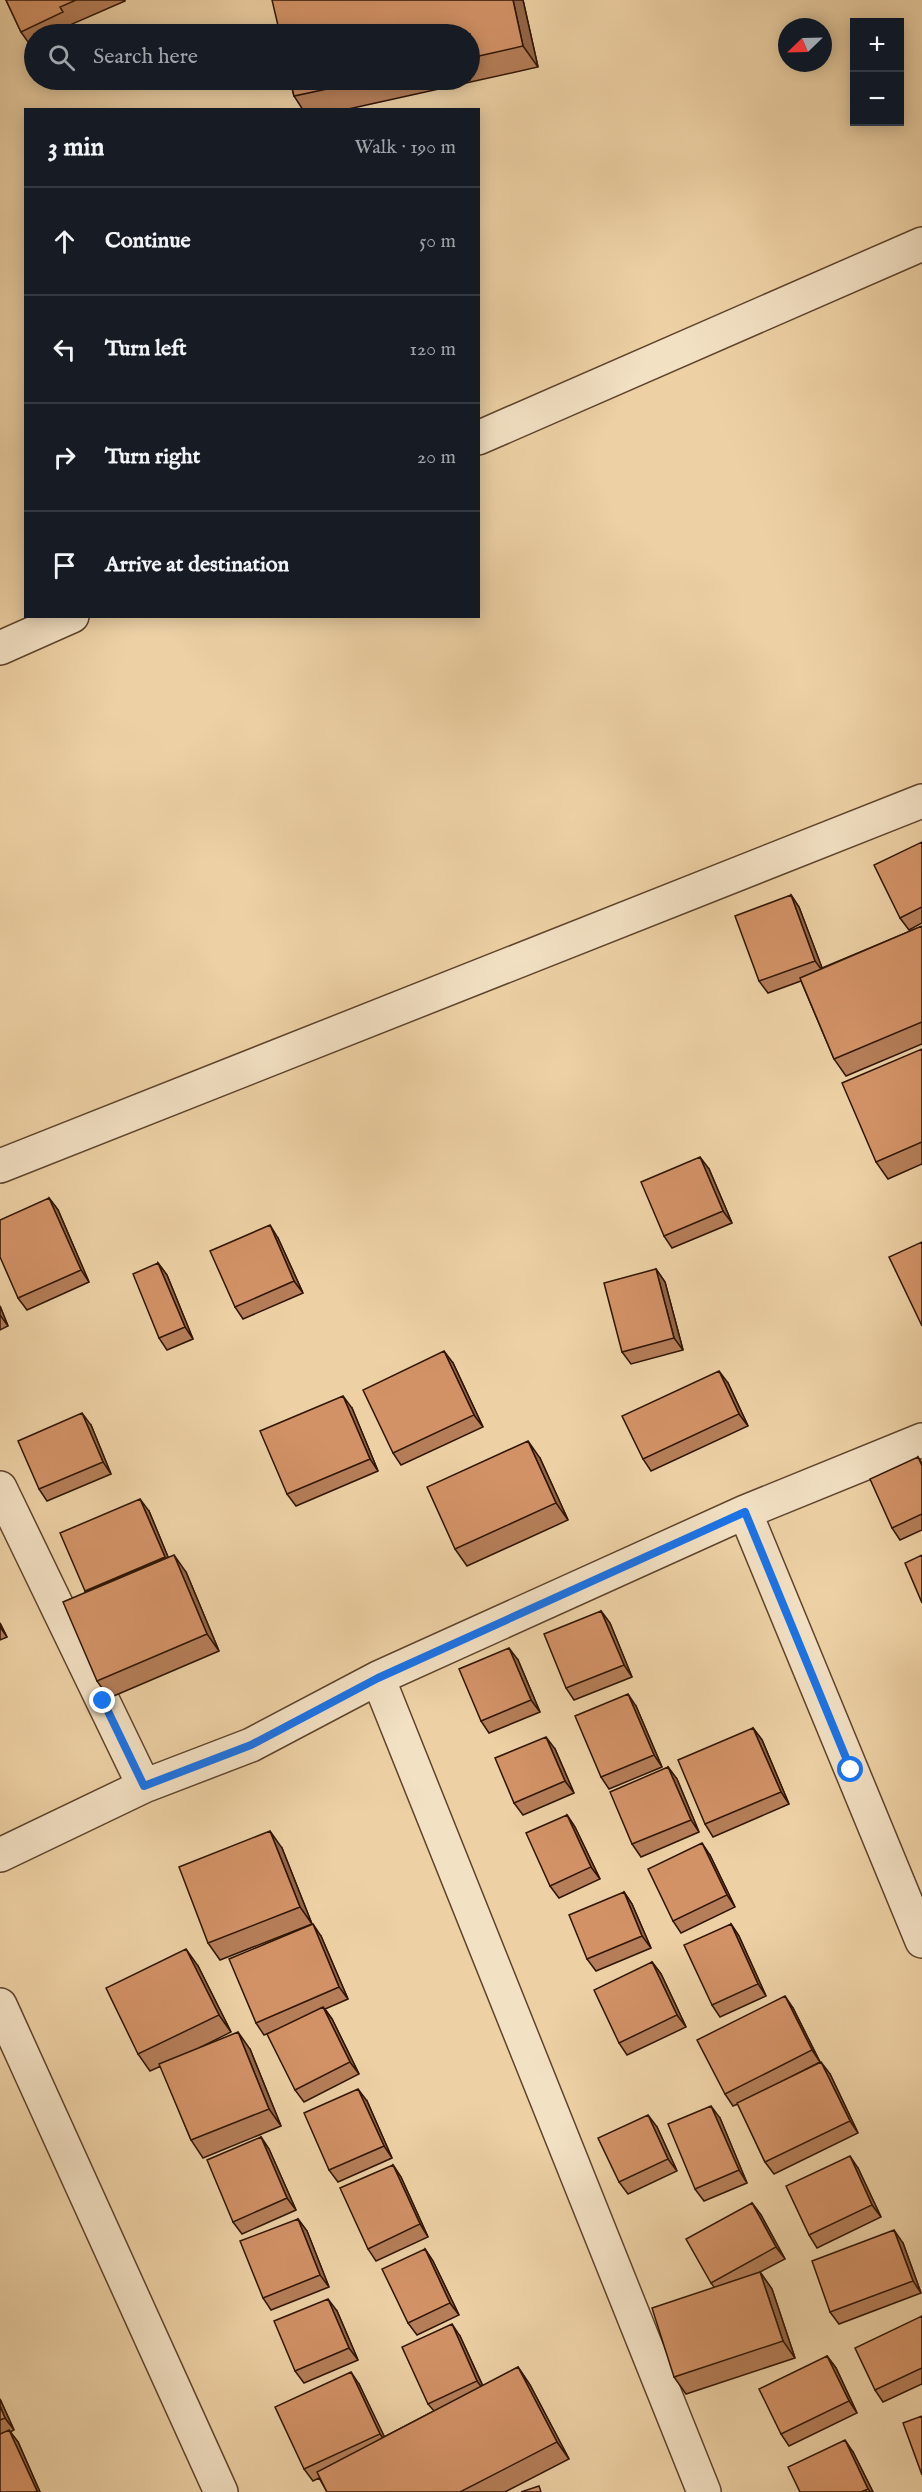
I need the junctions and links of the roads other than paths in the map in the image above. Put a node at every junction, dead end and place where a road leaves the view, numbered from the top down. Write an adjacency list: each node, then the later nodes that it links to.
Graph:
1 (922, 244): 2 (street)
2 (480, 437)
3 (68, 618): 4 (street)
4 (0, 648)
5 (922, 801): 6 (street)
6 (0, 1166)
7 (922, 1440): 9 (street)
8 (0, 1488): 11 (street)
9 (745, 1512): 10 (street); 13 (street)
10 (378, 1678): 11 (street); 16 (street)
11 (144, 1786): 12 (street)
12 (0, 1855)
13 (922, 1941)
14 (0, 2005): 15 (street)
15 (221, 2492)
16 (704, 2492)

